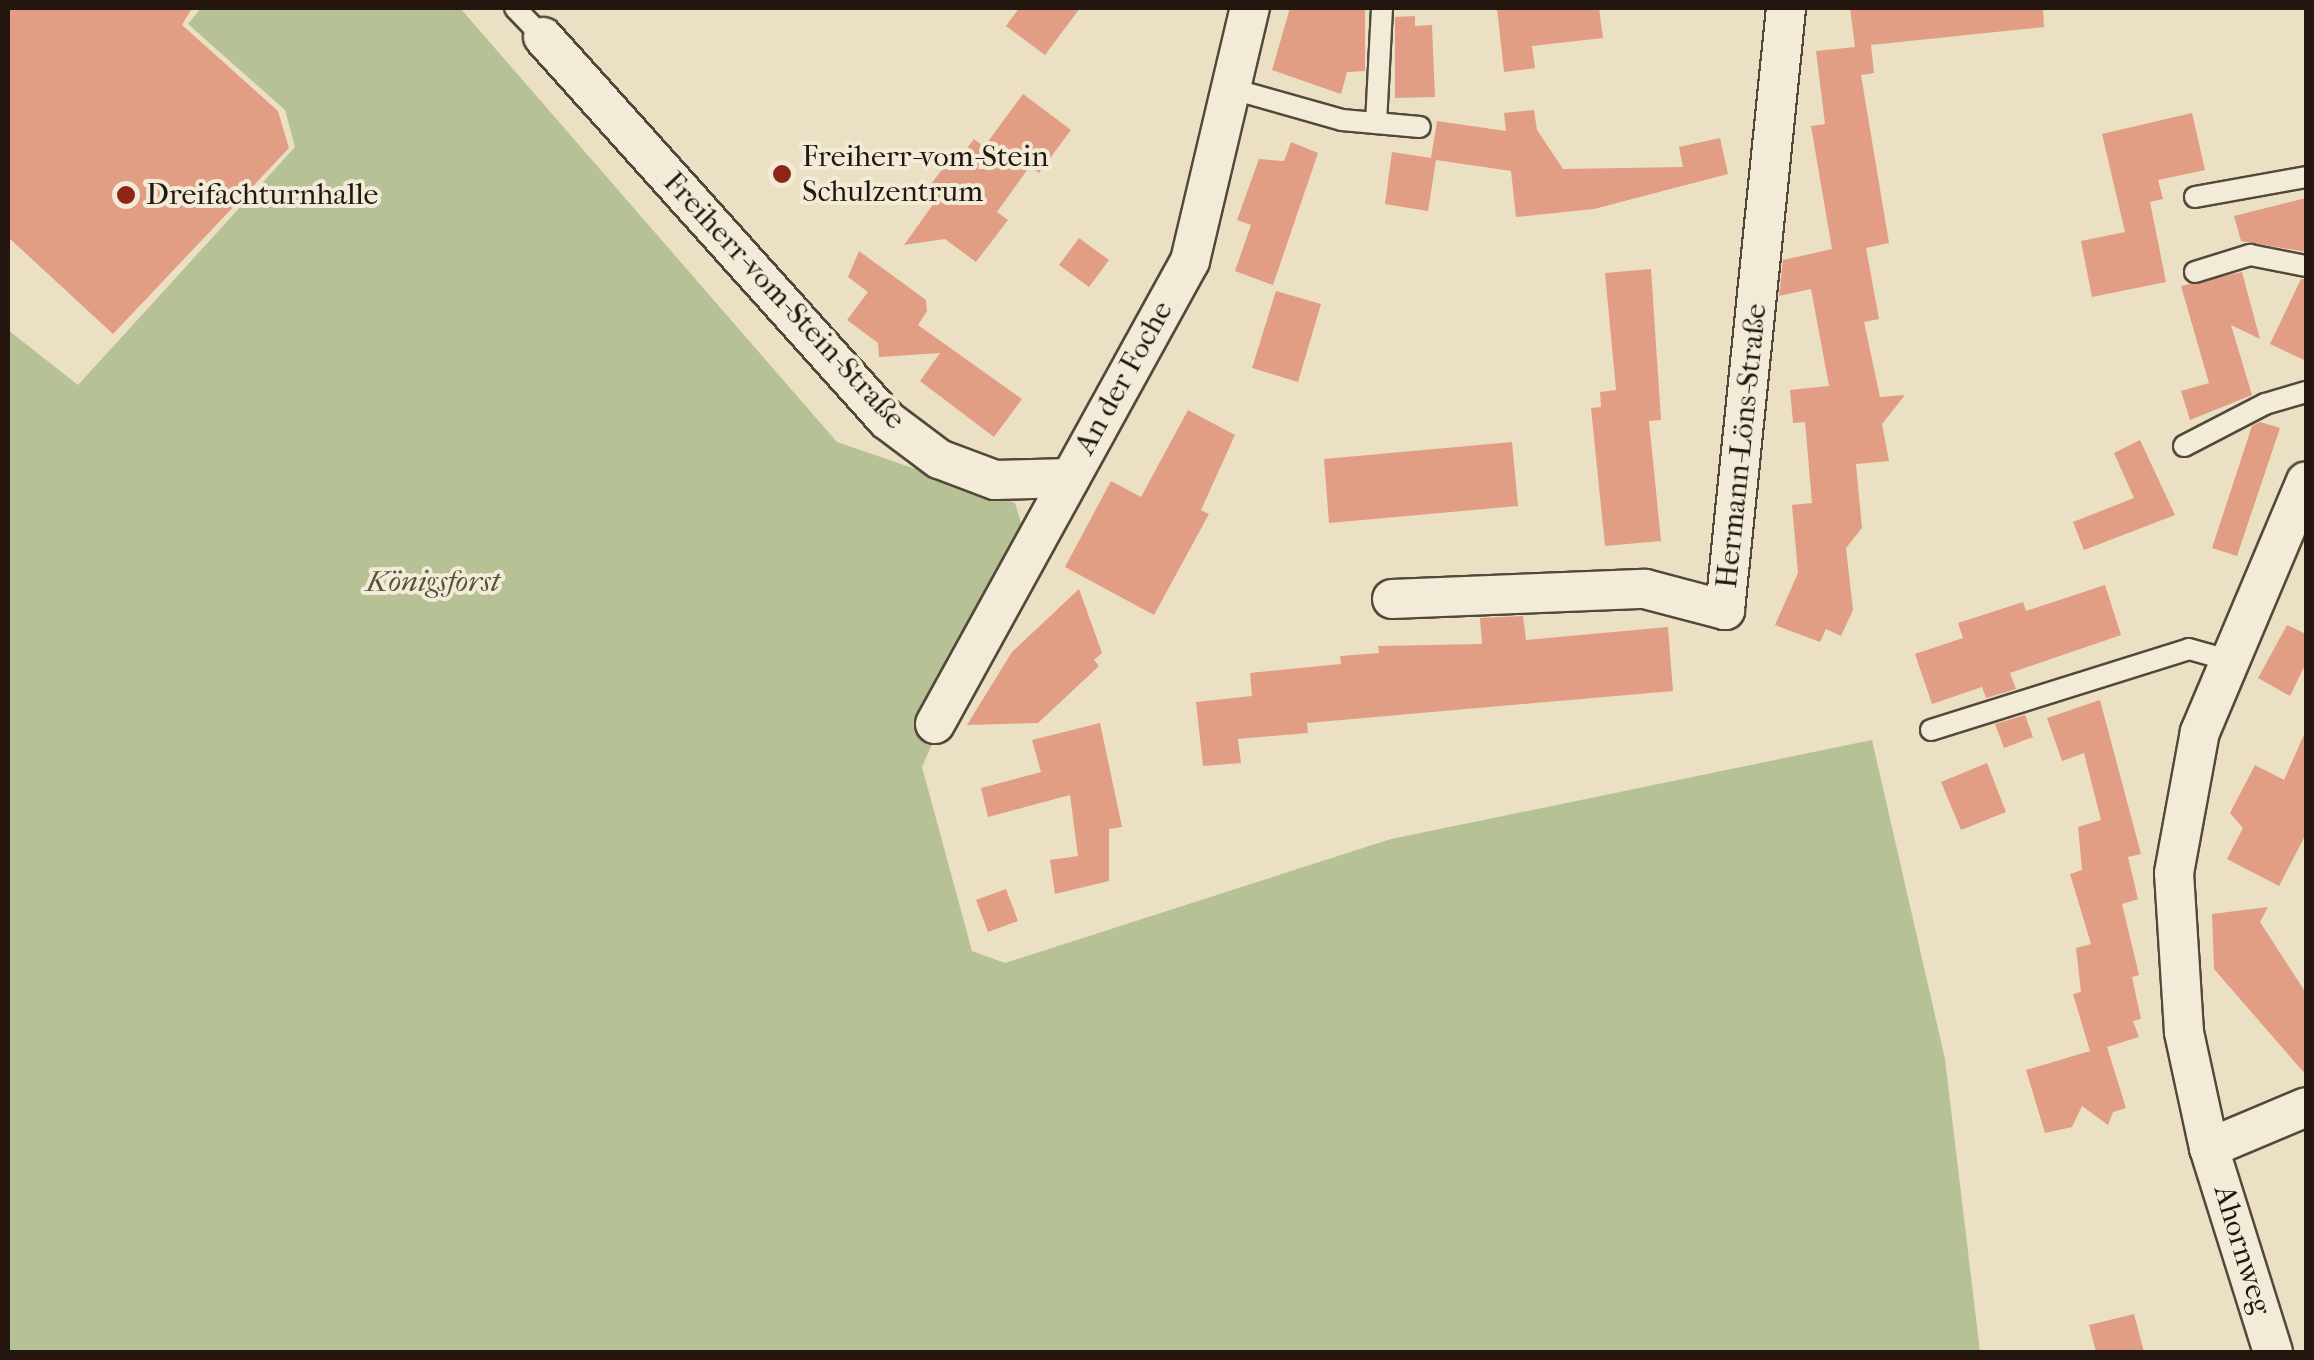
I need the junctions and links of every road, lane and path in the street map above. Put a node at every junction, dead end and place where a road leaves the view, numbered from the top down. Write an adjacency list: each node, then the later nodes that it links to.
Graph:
1 (515, 8): 5 (lane)
2 (1250, 8): 6 (street, An der Foche)
3 (1786, 8): 17 (street, Hermann-Löns-Straße)
4 (1382, 9): 7 (lane)
5 (543, 38): 15 (street, Freiherr-vom-Stein-Straße)
6 (1229, 88): 7 (lane); 15 (street, An der Foche)
7 (1376, 123): 8 (lane)
8 (1420, 127)
9 (2306, 177): 10 (lane)
10 (2194, 197)
11 (2306, 266): 12 (lane)
12 (2195, 272)
13 (2306, 392): 14 (lane)
14 (2184, 446)
15 (1070, 478): 19 (street, An der Foche)
16 (2306, 481): 18 (street, Ahornweg)
17 (1392, 599)
18 (2228, 660): 20 (lane); 22 (street, Ahornweg)
19 (934, 724)
20 (1931, 730)
21 (2306, 1107): 22 (street)
22 (2210, 1148): 23 (street, Ahornweg)
23 (2273, 1352)

